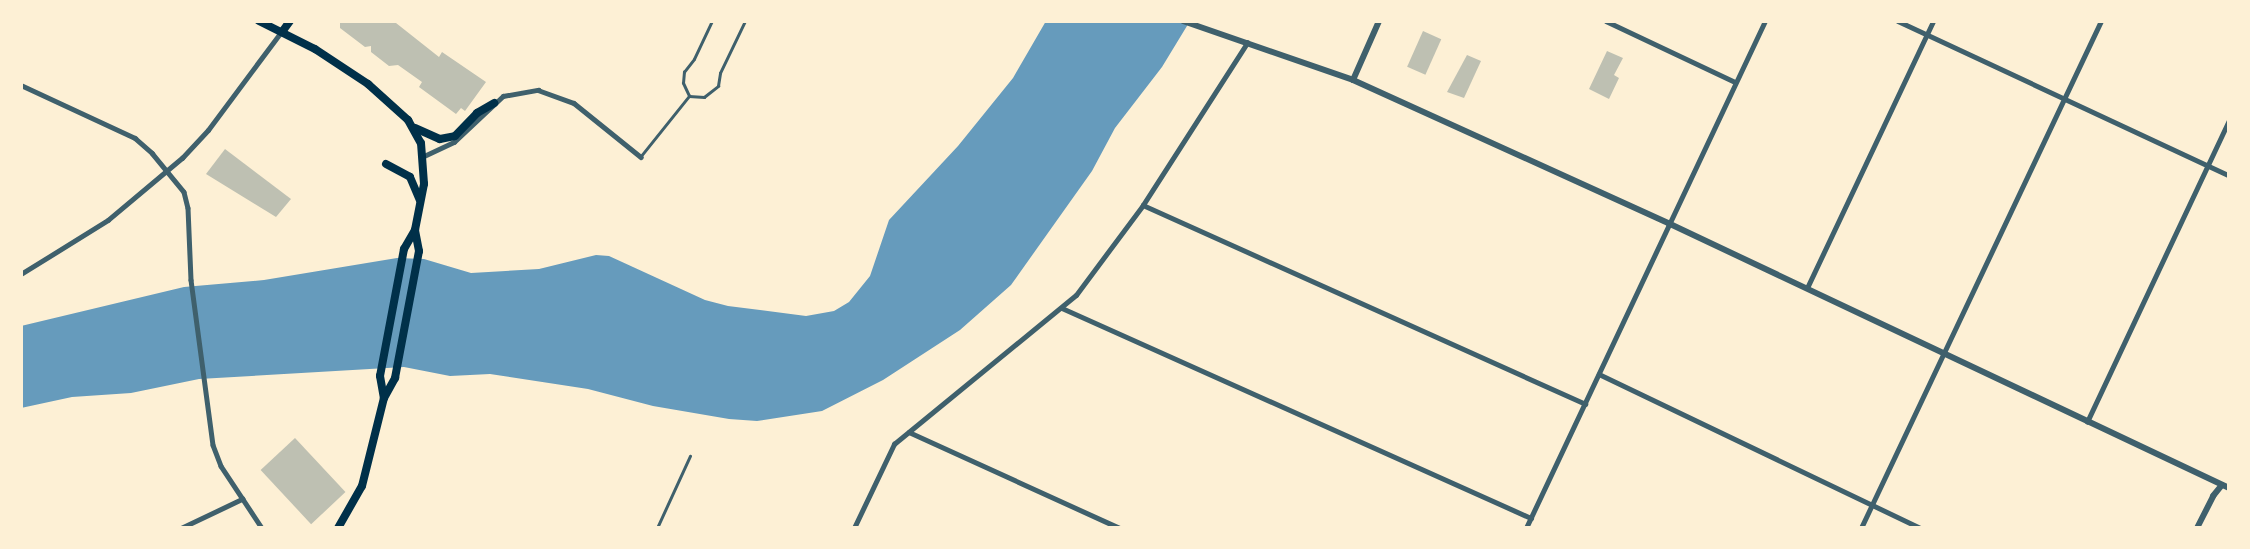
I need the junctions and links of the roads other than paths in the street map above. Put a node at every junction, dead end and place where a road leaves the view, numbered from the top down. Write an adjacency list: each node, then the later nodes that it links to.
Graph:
1 (259, 21): 12 (main road)
2 (290, 21): 12 (main road)
3 (712, 21): 18 (lane)
4 (745, 21): 18 (lane)
5 (1183, 21): 14 (street)
6 (1379, 21): 15 (street)
7 (1606, 21): 16 (street)
8 (1765, 21): 16 (street)
9 (1898, 21): 13 (street)
10 (1933, 21): 13 (street)
11 (2101, 21): 19 (street)
12 (282, 32): 22 (main road); 27 (street)
13 (1927, 34): 19 (street); 34 (street)
14 (1248, 42): 15 (street); 30 (street)
15 (1353, 80): 31 (street)
16 (1735, 82): 31 (street)
17 (21, 85): 27 (street)
18 (689, 96): 24 (lane)
19 (2065, 98): 26 (street); 36 (street)
20 (494, 103): 22 (main road); 23 (street); 24 (street)
21 (2229, 120): 26 (street)
22 (412, 125): 23 (main road)
23 (424, 156): 29 (main road)
24 (641, 157)
25 (386, 164): 29 (main road)
26 (2208, 165): 28 (street); 40 (street)
27 (167, 171): 33 (street); 45 (street)
28 (2229, 175)
29 (421, 203): 32 (main road)
30 (1143, 205): 35 (street); 39 (street)
31 (1668, 223): 34 (street); 37 (street)
32 (415, 230): 38 (main road); 38 (main road)
33 (21, 274)
34 (1807, 288): 36 (street)
35 (1062, 308): 41 (street); 47 (street)
36 (1945, 354): 40 (street); 46 (street)
37 (1599, 374): 39 (street); 46 (street)
38 (384, 398): 50 (main road)
39 (1585, 404): 47 (street)
40 (2087, 422): 44 (street)
41 (909, 432): 52 (street); 53 (street)
42 (690, 457): 51 (lane)
43 (2228, 479): 44 (street)
44 (2225, 487): 57 (street)
45 (242, 499): 48 (street); 49 (street)
46 (1872, 505): 55 (street); 56 (street)
47 (1531, 518): 54 (street)
48 (181, 528)
49 (262, 528)
50 (338, 528)
51 (657, 528)
52 (853, 528)
53 (1120, 528)
54 (1526, 528)
55 (1861, 528)
56 (1920, 528)
57 (2197, 528)

